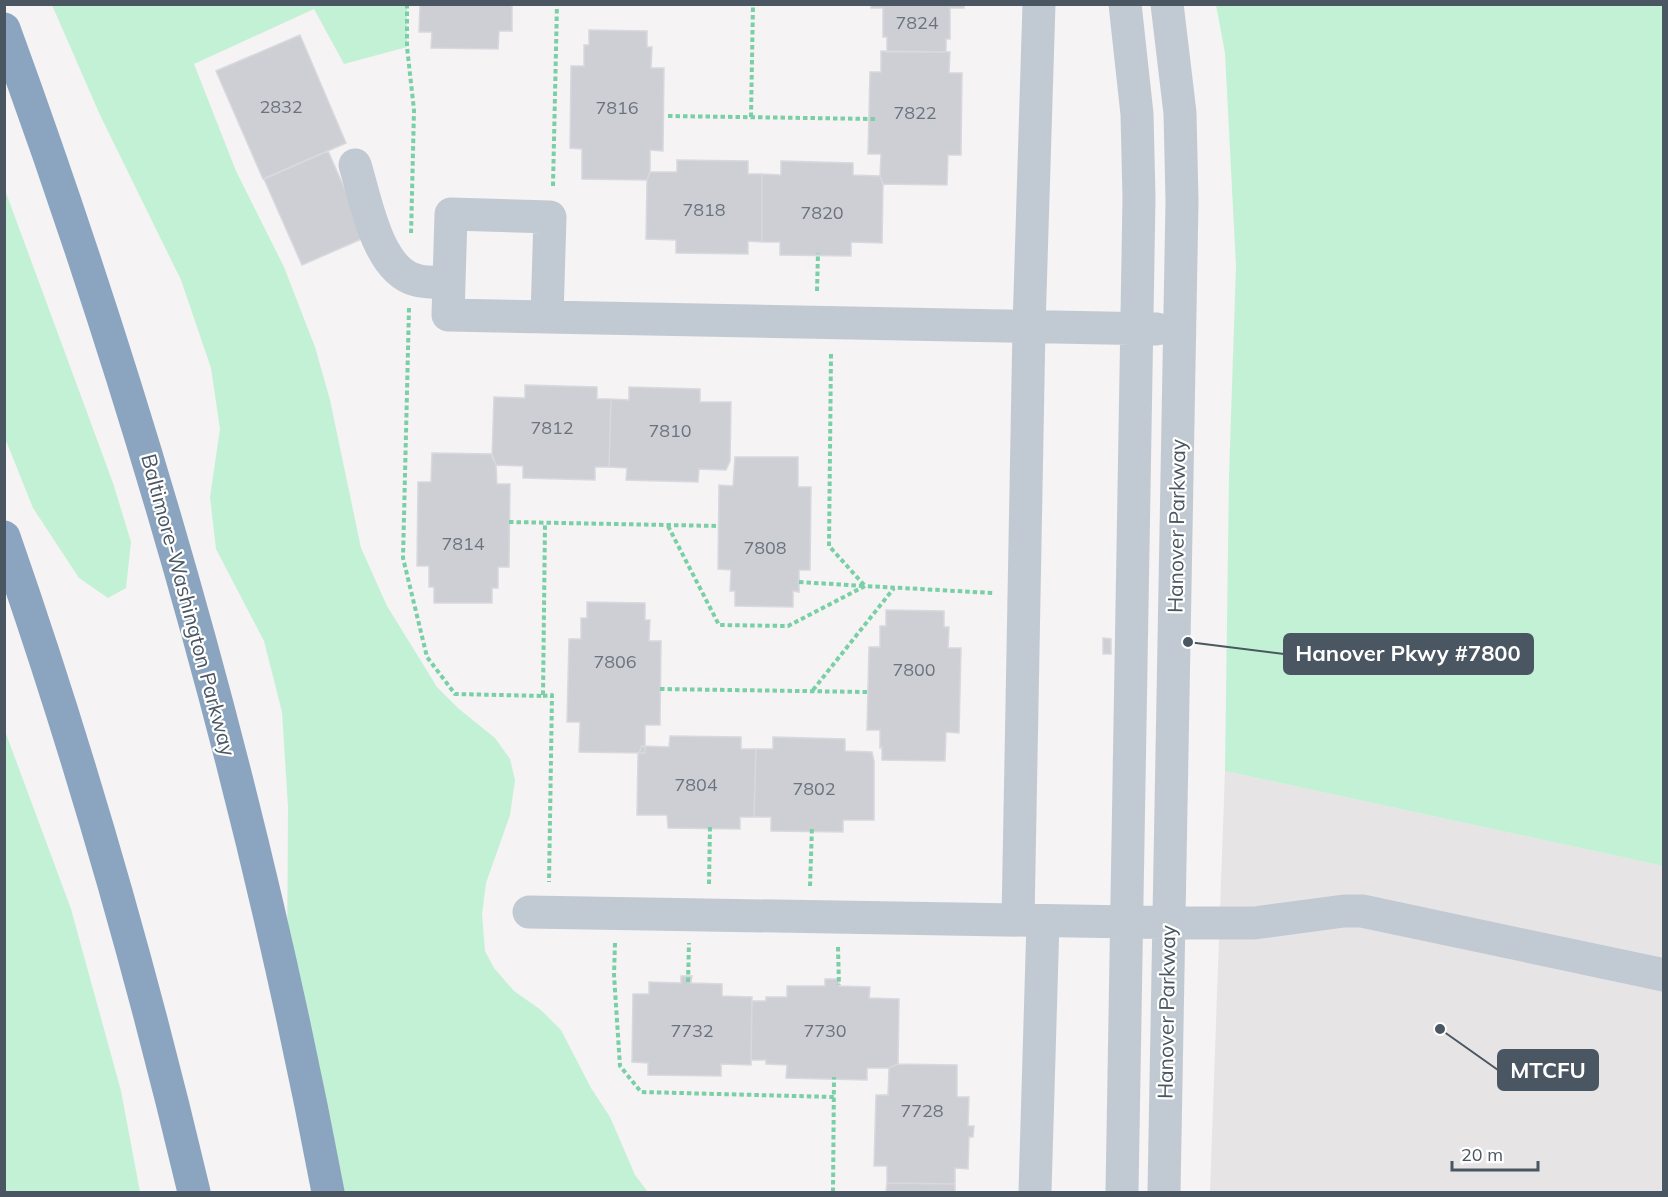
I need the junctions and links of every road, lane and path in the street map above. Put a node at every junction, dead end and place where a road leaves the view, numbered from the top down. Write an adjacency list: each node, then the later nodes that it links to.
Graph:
1 (408, 4): 14 (path)
2 (560, 4): 12 (path)
3 (753, 4): 9 (path)
4 (1039, 4): 18 (street)
5 (1125, 4): 19 (street, Hanover Parkway)
6 (1167, 4): 20 (street, Hanover Parkway)
7 (4, 29): 48 (highway, Baltimore-Washington Parkway)
8 (668, 116): 9 (path)
9 (751, 117): 10 (path)
10 (876, 119)
11 (355, 165): 14 (street)
12 (550, 217): 15 (street); 16 (street)
13 (818, 253): 17 (path)
14 (410, 278): 15 (street); 33 (path)
15 (449, 283): 16 (street)
16 (547, 317): 17 (street)
17 (824, 322): 18 (street); 27 (path)
18 (1029, 327): 19 (street); 29 (street)
19 (1136, 329): 20 (street); 41 (street, Hanover Parkway)
20 (1180, 330): 42 (street, Hanover Parkway)
21 (510, 522): 22 (path)
22 (545, 523): 23 (path); 33 (path)
23 (668, 526): 24 (path); 27 (path)
24 (719, 526)
25 (4, 537): 47 (highway)
26 (799, 582): 27 (path)
27 (865, 586): 28 (path)
28 (894, 588): 29 (path); 31 (path)
29 (1024, 594): 40 (street)
30 (660, 688): 31 (path)
31 (812, 691): 32 (path)
32 (868, 692)
33 (543, 696): 36 (path)
34 (710, 825): 38 (path)
35 (812, 827): 39 (path)
36 (539, 912): 37 (street)
37 (617, 914): 38 (street); 46 (path)
38 (708, 915): 39 (street)
39 (824, 917): 40 (street); 44 (path)
40 (1031, 920): 41 (street); 50 (street)
41 (1127, 922): 42 (street); 51 (street, Hanover Parkway)
42 (1169, 922): 43 (street); 52 (street, Hanover Parkway)
43 (1664, 975)
44 (839, 985)
45 (834, 1077): 46 (path)
46 (834, 1096): 49 (path)
47 (194, 1192)
48 (328, 1192)
49 (832, 1192)
50 (1035, 1192)
51 (1122, 1192)
52 (1164, 1192)

